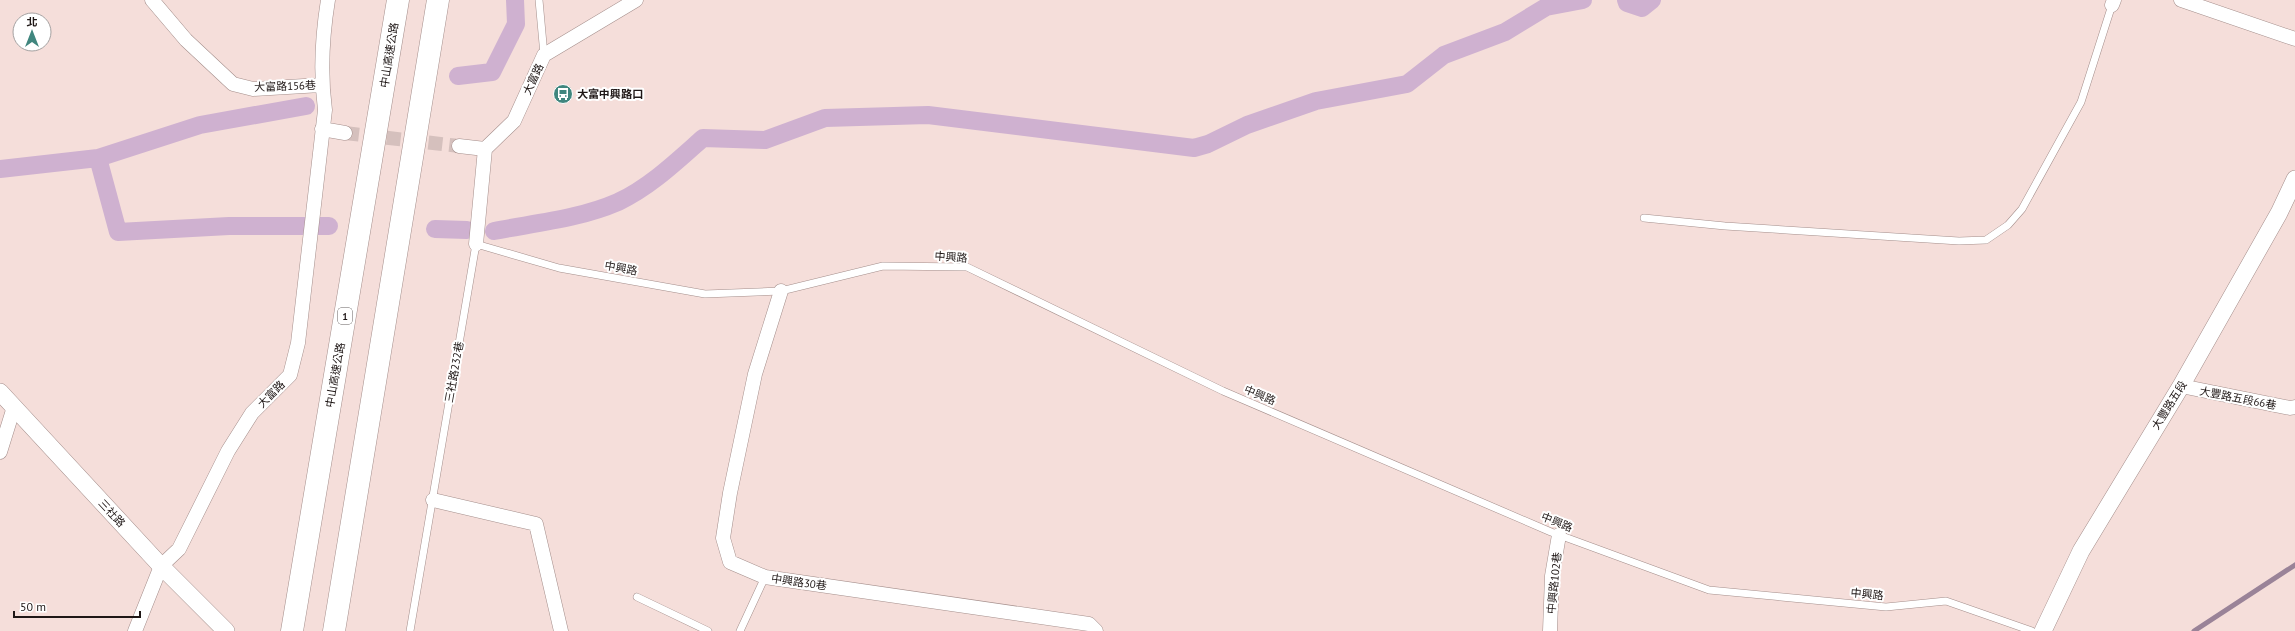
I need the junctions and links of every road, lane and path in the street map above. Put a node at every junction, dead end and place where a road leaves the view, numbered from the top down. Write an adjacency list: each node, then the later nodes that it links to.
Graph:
1 (152, 0): 11 (street, 大富路156巷)
2 (328, 0): 11 (street, 大富路156巷)
3 (398, 0): 32 (highway, 中山高速公路 / 1)
4 (438, 0): 33 (highway)
5 (539, 0): 10 (lane)
6 (636, 0): 10 (street, 大富路)
7 (2181, 0): 9 (street)
8 (2113, 2): 17 (lane)
9 (2295, 39)
10 (544, 55): 15 (street, 大富路)
11 (321, 85): 12 (street, 大富路)
12 (322, 129): 13 (street); 27 (street, 大富路)
13 (346, 133)
14 (459, 146): 15 (street)
15 (485, 149): 18 (street)
16 (2295, 179): 20 (street, 大豐路五段)
17 (1644, 218)
18 (476, 244): 19 (lane, 中興路); 25 (lane, 三社路232巷)
19 (781, 291): 26 (lane, 中興路); 28 (street, 中興路30巷)
20 (2181, 386): 23 (street, 大豐路五段66巷); 41 (street, 大豐路五段)
21 (0, 392): 22 (street, 三社路)
22 (14, 407): 24 (street); 27 (street, 三社路)
23 (2295, 407)
24 (0, 452)
25 (433, 500): 34 (lane, 三社路232巷); 35 (street)
26 (1559, 535): 39 (street, 中興路102巷); 40 (lane, 中興路)
27 (161, 566): 30 (street, 大富路); 31 (street, 三社路)
28 (765, 577): 37 (lane); 38 (street, 中興路30巷)
29 (637, 597): 36 (lane)
30 (135, 631)
31 (226, 631)
32 (292, 631)
33 (334, 631)
34 (410, 631)
35 (561, 631)
36 (708, 631)
37 (740, 631)
38 (1096, 631)
39 (1550, 631)
40 (2032, 631)
41 (2043, 631)

